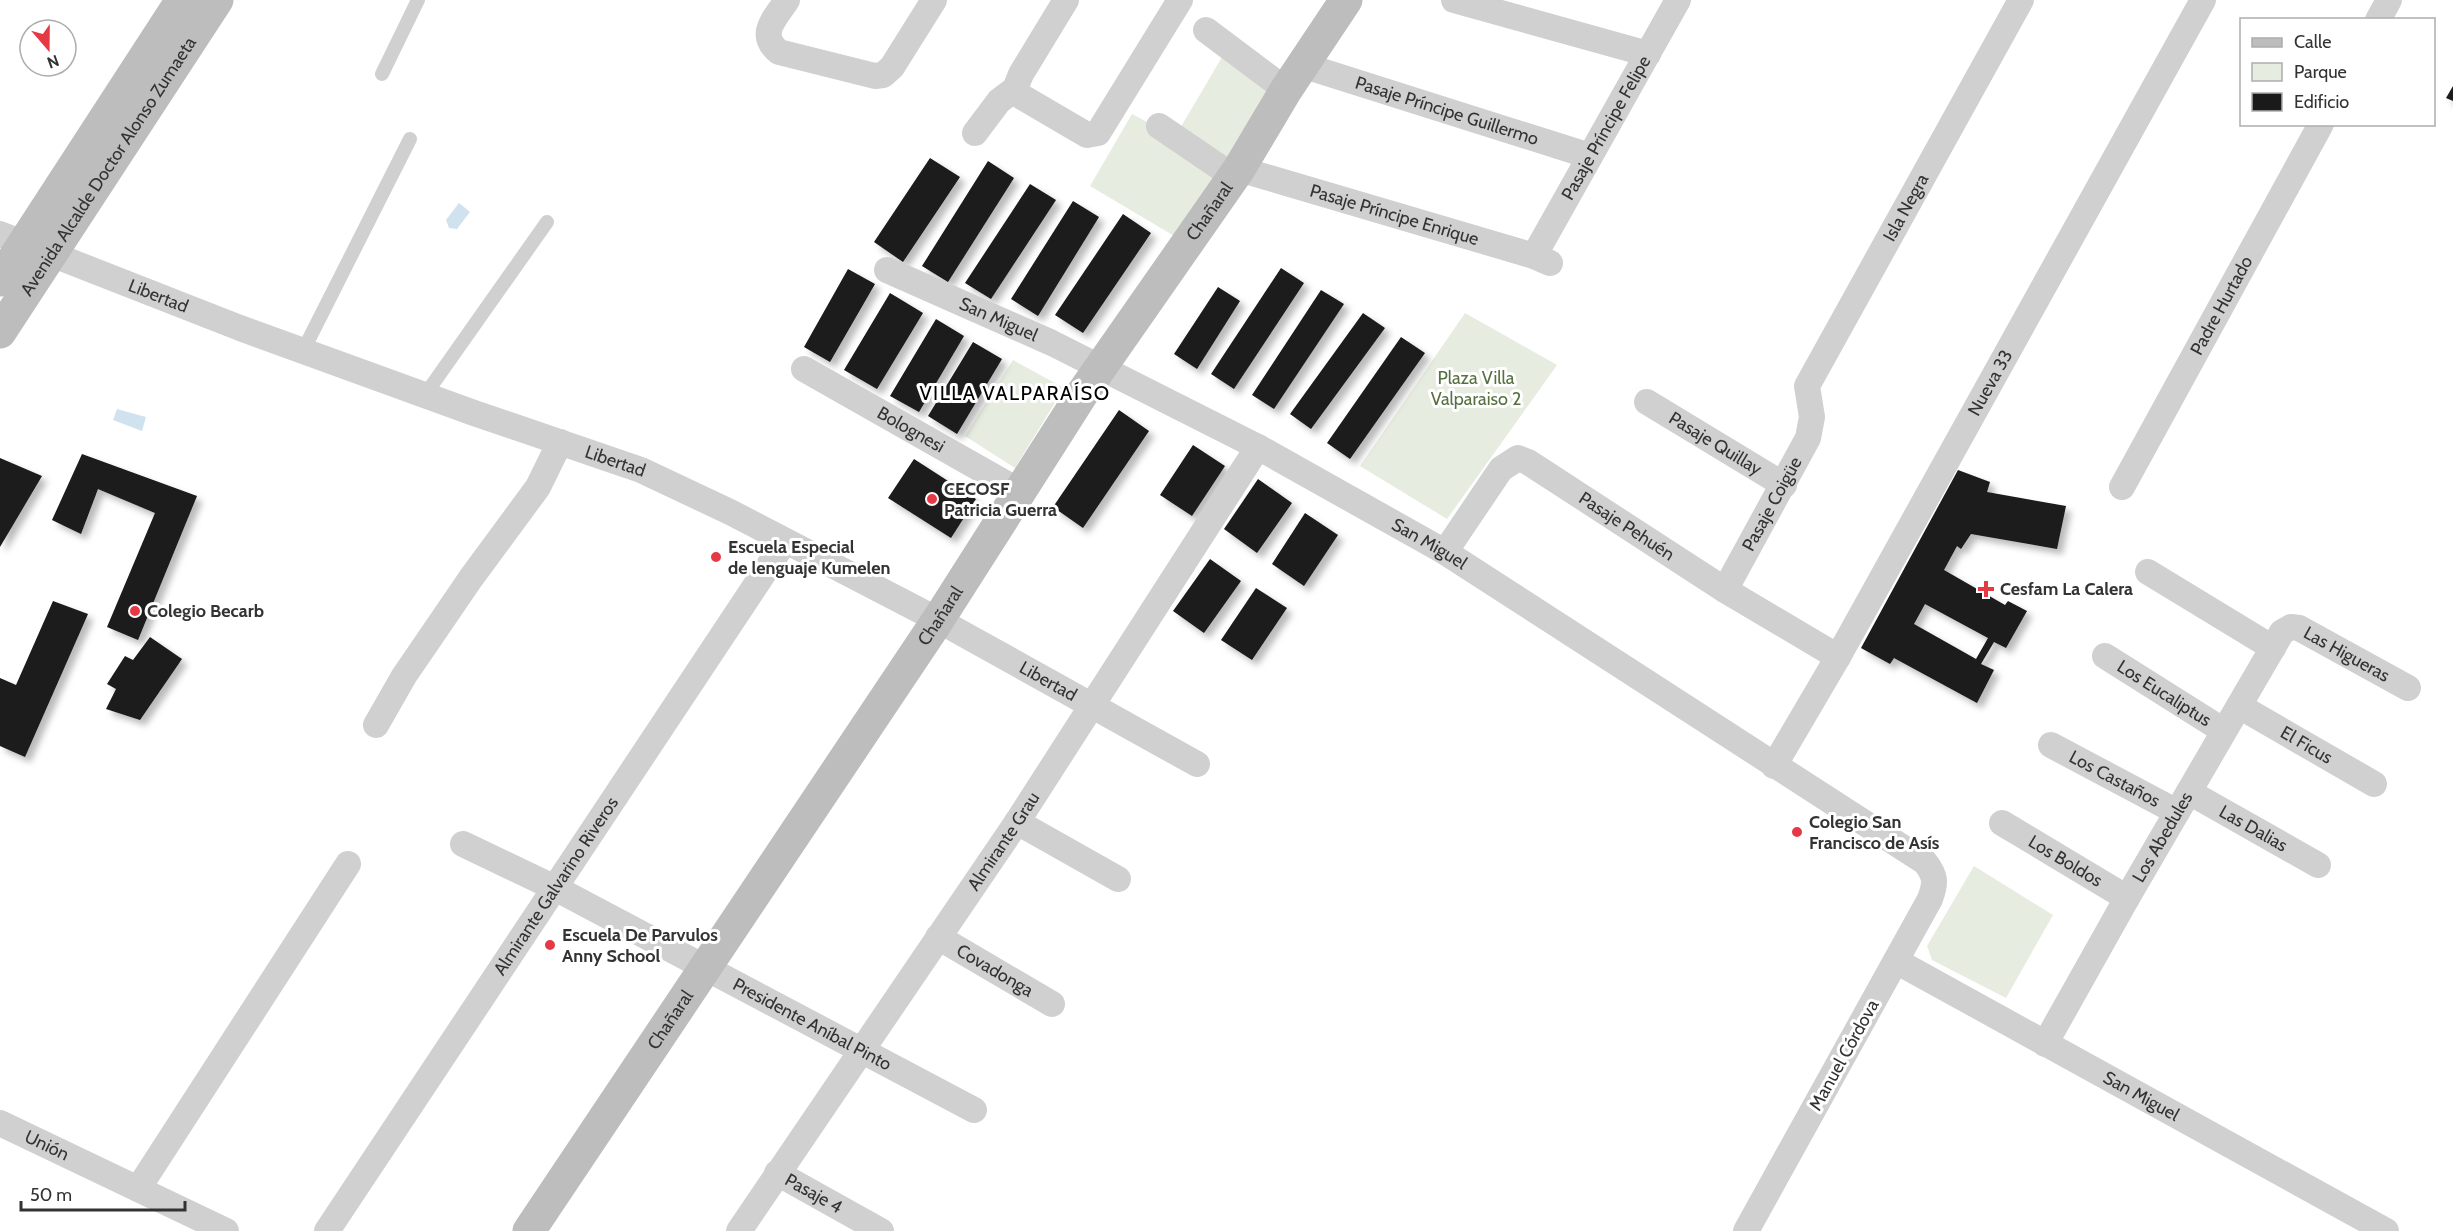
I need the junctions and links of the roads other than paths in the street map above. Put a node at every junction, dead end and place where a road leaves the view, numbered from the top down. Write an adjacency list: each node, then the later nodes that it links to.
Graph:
1 (182, 0): 27 (street, Avenida Alcalde Doctor Alonso Zumaeta)
2 (217, 0): 27 (street, Avenida Alcalde Doctor Alonso Zumaeta)
3 (418, 0): 17 (lane)
4 (787, 0): 5 (street)
5 (934, 0)
6 (1065, 0): 19 (street)
7 (1180, 0): 19 (street)
8 (1346, 0): 18 (street, Chañaral)
9 (1454, 0): 16 (street)
10 (1678, 0): 16 (street, Pasaje Príncipe Felipe)
11 (2021, 0): 37 (street, Isla Negra)
12 (2203, 0): 50 (street, Nueva 33)
13 (2389, 0): 14 (street)
14 (2379, 18)
15 (1206, 30): 18 (street, Pasaje Príncipe Guillermo)
16 (1648, 54): 24 (street, Pasaje Príncipe Felipe)
17 (382, 74)
18 (1294, 78): 24 (street, Pasaje Príncipe Guillermo); 25 (street, Chañaral)
19 (1015, 89): 22 (street)
20 (1159, 126): 25 (street, Pasaje Príncipe Enrique)
21 (2319, 126): 41 (street, Padre Hurtado)
22 (975, 133)
23 (410, 139): 32 (lane)
24 (1590, 156): 28 (street, Pasaje Príncipe Felipe)
25 (1236, 173): 28 (street, Pasaje Príncipe Enrique); 33 (street, Chañaral)
26 (547, 222): 35 (lane)
27 (26, 243): 30 (street, Avenida Alcalde Doctor Alonso Zumaeta); 31 (street, Avenida Alcalde Doctor Alonso Zumaeta); 32 (street, Libertad)
28 (1542, 259)
29 (887, 270): 33 (street, San Miguel)
30 (0, 280)
31 (0, 332)
32 (303, 351): 35 (street, Libertad)
33 (1102, 368): 39 (street, San Miguel); 42 (street, Chañaral)
34 (804, 369): 42 (street, Bolognesi)
35 (425, 395): 38 (street, Libertad)
36 (1647, 402): 40 (street, Pasaje Quillay)
37 (1812, 417): 40 (street, Pasaje Coigüe)
38 (560, 442): 43 (street, Libertad); 54 (street)
39 (1258, 447): 44 (street, San Miguel); 52 (street, Almirante Grau)
40 (1784, 485): 46 (street, Pasaje Coigüe)
41 (2122, 487)
42 (1019, 491): 47 (street, Chañaral)
43 (785, 541): 47 (street, Libertad); 68 (street, Almirante Galvarino Riveros)
44 (1445, 552): 46 (street, Pasaje Pehuén); 58 (street, San Miguel)
45 (2148, 572): 48 (street)
46 (1725, 590): 50 (street, Pasaje Pehuén)
47 (938, 620): 52 (street, Libertad); 72 (street, Chañaral)
48 (2278, 640): 51 (street, Las Higueras); 53 (street, Los Abedules)
49 (2105, 656): 55 (street, Los Eucaliptus)
50 (1838, 657): 58 (street, Nueva 33)
51 (2408, 688)
52 (1091, 706): 57 (street, Libertad); 61 (street, Almirante Grau)
53 (2239, 706): 55 (street, Los Abedules); 59 (street, El Ficus)
54 (376, 725)
55 (2224, 731): 60 (street, Los Abedules)
56 (2051, 746): 60 (street, Los Castaños)
57 (1197, 764)
58 (1774, 766): 66 (street, San Miguel)
59 (2374, 784)
60 (2183, 802): 65 (street, Las Dalias); 69 (street, Los Abedules)
61 (1017, 822): 67 (street); 70 (street, Almirante Grau)
62 (2002, 823): 69 (street, Los Boldos)
63 (463, 844): 68 (street, Presidente Aníbal Pinto)
64 (348, 864): 79 (street)
65 (2318, 865)
66 (1935, 878): 71 (street, Manuel Córdova)
67 (1118, 879)
68 (555, 888): 72 (street, Presidente Aníbal Pinto); 81 (street, Almirante Galvarino Riveros)
69 (2127, 898): 74 (street, Los Abedules)
70 (938, 937): 73 (street, Covadonga); 75 (street, Almirante Grau)
71 (1896, 961): 74 (street, San Miguel); 85 (street, Manuel Córdova)
72 (706, 968): 75 (street, Presidente Aníbal Pinto); 82 (street, Chañaral)
73 (1052, 1004)
74 (2045, 1044): 86 (street, San Miguel)
75 (861, 1048): 76 (street, Presidente Aníbal Pinto); 78 (street, Almirante Grau)
76 (974, 1110)
77 (0, 1123): 79 (street, Unión)
78 (777, 1173): 83 (street, Almirante Grau); 84 (street, Pasaje 4)
79 (138, 1189): 80 (street, Unión)
80 (226, 1231)
81 (327, 1231)
82 (529, 1231)
83 (739, 1231)
84 (881, 1231)
85 (1746, 1231)
86 (2386, 1231)

